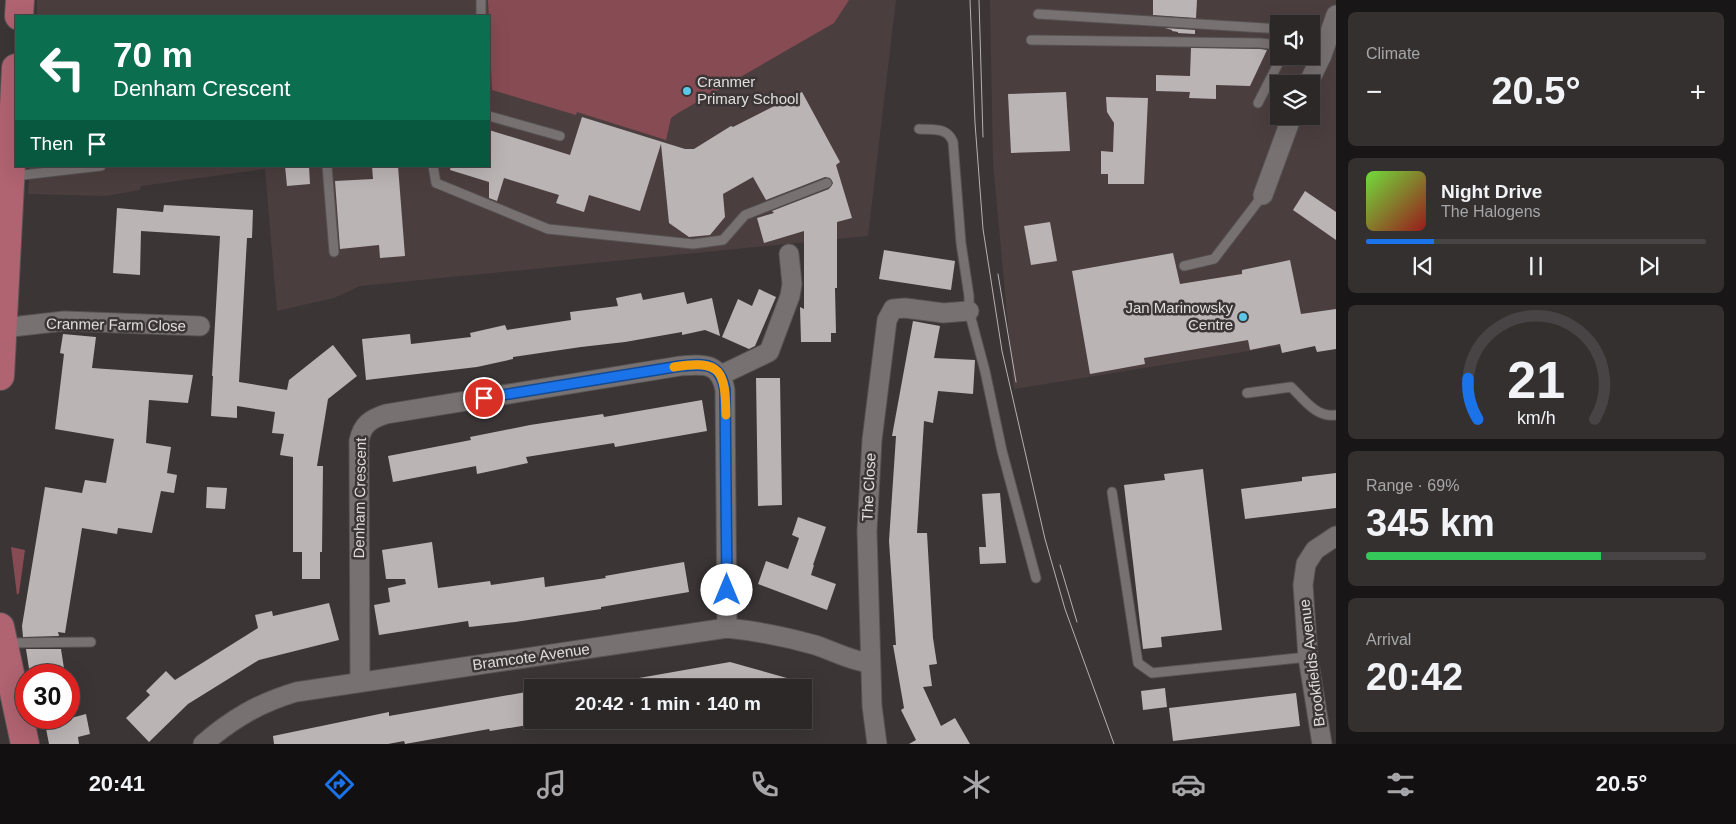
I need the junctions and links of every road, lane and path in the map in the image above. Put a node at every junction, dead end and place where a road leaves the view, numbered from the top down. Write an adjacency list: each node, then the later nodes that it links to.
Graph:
1 (20, 0): 4 (main road)
2 (481, 0): 5 (lane)
3 (1038, 14): 7 (lane)
4 (19, 15)
5 (481, 15)
6 (1336, 15): 8 (street)
7 (1270, 28)
8 (1320, 35)
9 (1031, 40): 10 (lane)
10 (1270, 45)
11 (1277, 65): 15 (lane)
12 (0, 80): 13 (street)
13 (15, 82)
14 (15, 101): 23 (main road)
15 (1258, 103)
16 (490, 116): 19 (lane)
17 (1289, 125): 25 (street)
18 (920, 129): 29 (lane)
19 (560, 136)
20 (92, 167): 23 (lane)
21 (327, 167): 26 (lane)
22 (433, 167): 24 (lane)
23 (11, 176): 31 (main road)
24 (827, 183)
25 (1263, 195): 28 (lane)
26 (334, 252)
27 (790, 254): 32 (street)
28 (1184, 266)
29 (969, 311): 38 (lane); 43 (street, The Close)
30 (200, 326): 31 (street, Cranmer Farm Close)
31 (3, 328): 33 (main road)
32 (721, 375): 39 (street); 45 (street, Denham Crescent)
33 (0, 376)
34 (1247, 393): 35 (lane)
35 (1336, 415)
36 (1112, 492): 42 (lane)
37 (1336, 536): 42 (street, Brookfields Avenue)
38 (1036, 578)
39 (727, 628): 43 (street, Bramcote Avenue); 45 (street, Bramcote Avenue)
40 (2, 635): 41 (lane); 44 (main road)
41 (91, 642)
42 (1308, 657): 49 (street, Brookfields Avenue)
43 (870, 663): 48 (street, The Close)
44 (5, 676): 47 (main road)
45 (360, 682): 46 (street, Bramcote Avenue)
46 (207, 743)
47 (25, 744)
48 (877, 744)
49 (1322, 744)

